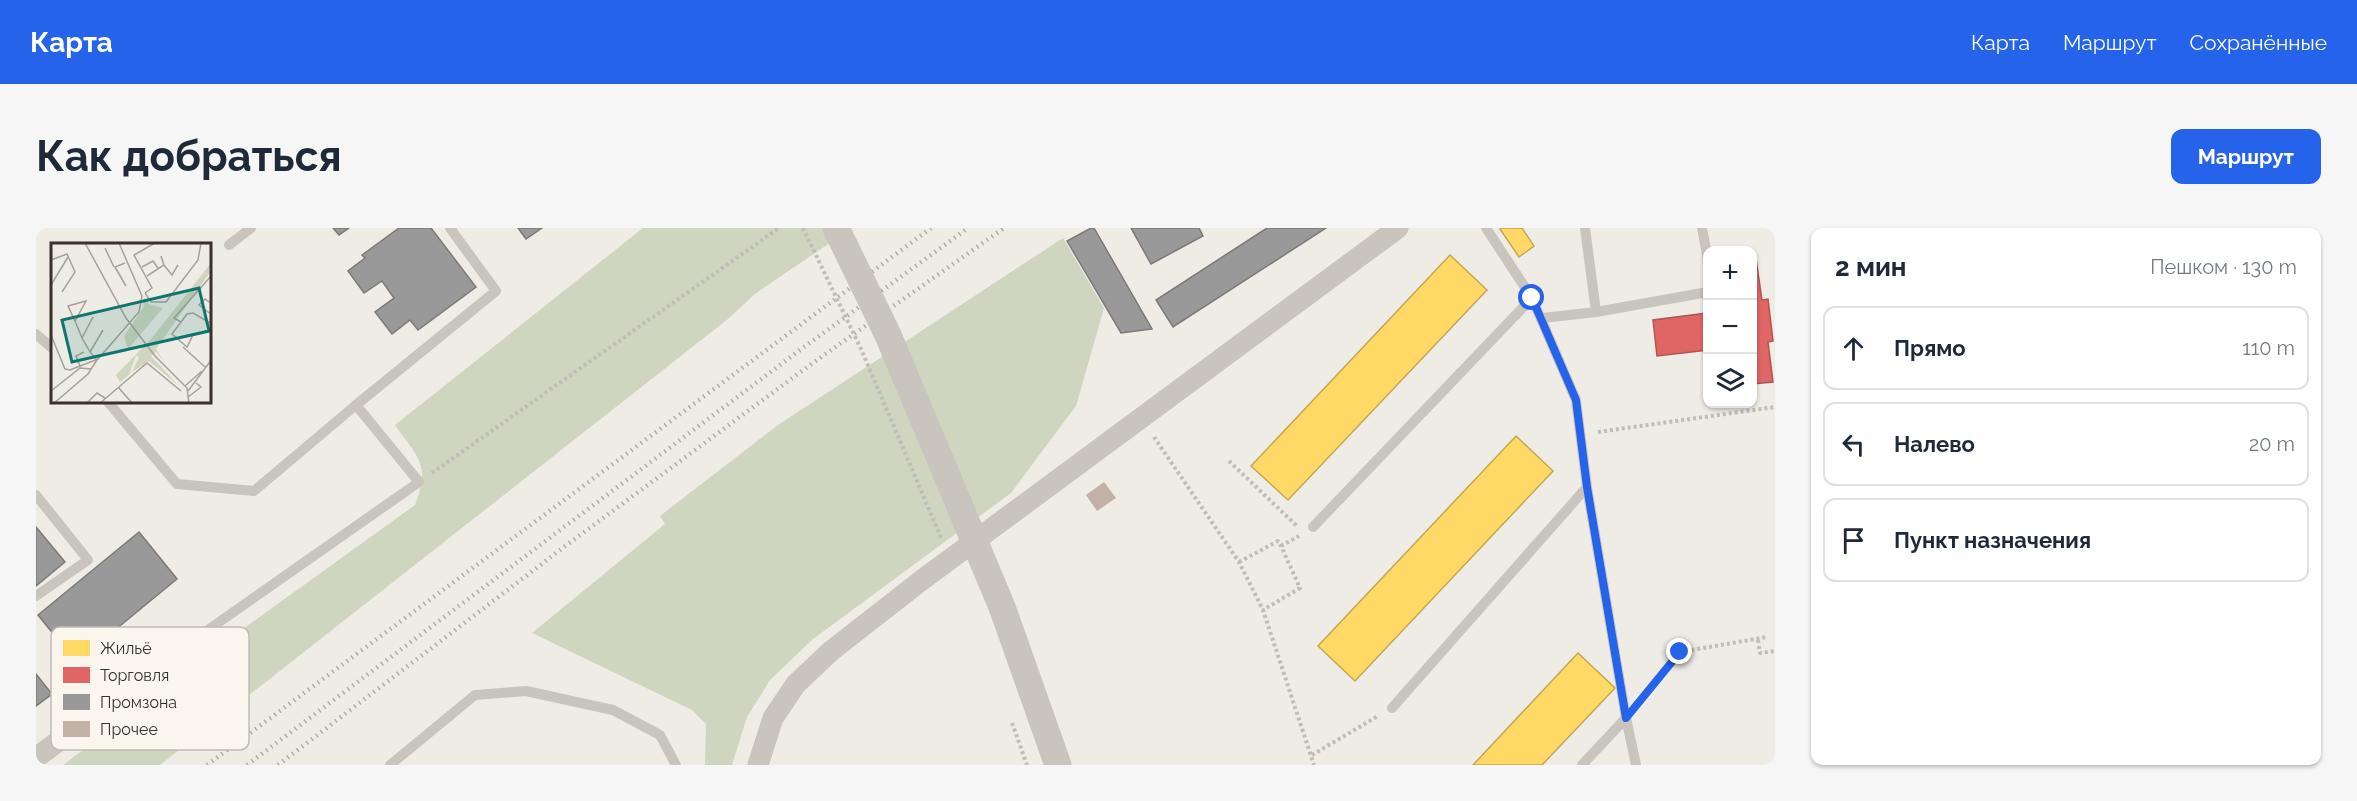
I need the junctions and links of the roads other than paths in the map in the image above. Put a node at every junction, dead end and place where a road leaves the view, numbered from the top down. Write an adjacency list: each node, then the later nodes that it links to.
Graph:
1 (251, 228): 8 (lane)
2 (450, 228): 17 (lane)
3 (836, 228): 30 (street, bridge)
4 (1398, 228): 29 (street)
5 (1486, 228): 11 (lane)
6 (1585, 228): 12 (lane)
7 (1702, 228): 9 (lane)
8 (229, 245)
9 (1705, 246)
10 (1703, 293): 12 (lane)
11 (1532, 298): 13 (lane); 20 (lane)
12 (1596, 312): 13 (lane)
13 (1543, 318): 18 (lane)
14 (36, 334): 15 (lane)
15 (51, 347)
16 (110, 404): 17 (lane)
17 (356, 405): 22 (lane)
18 (1587, 487): 23 (lane); 24 (lane)
19 (36, 495): 21 (lane)
20 (1309, 530)
21 (36, 596)
22 (212, 627)
23 (1392, 708)
24 (1626, 718): 31 (lane); 32 (lane)
25 (51, 747): 26 (street)
26 (36, 758)
27 (390, 765): 28 (lane)
28 (676, 765)
29 (758, 765)
30 (1058, 765)
31 (1582, 765)
32 (1636, 765)

